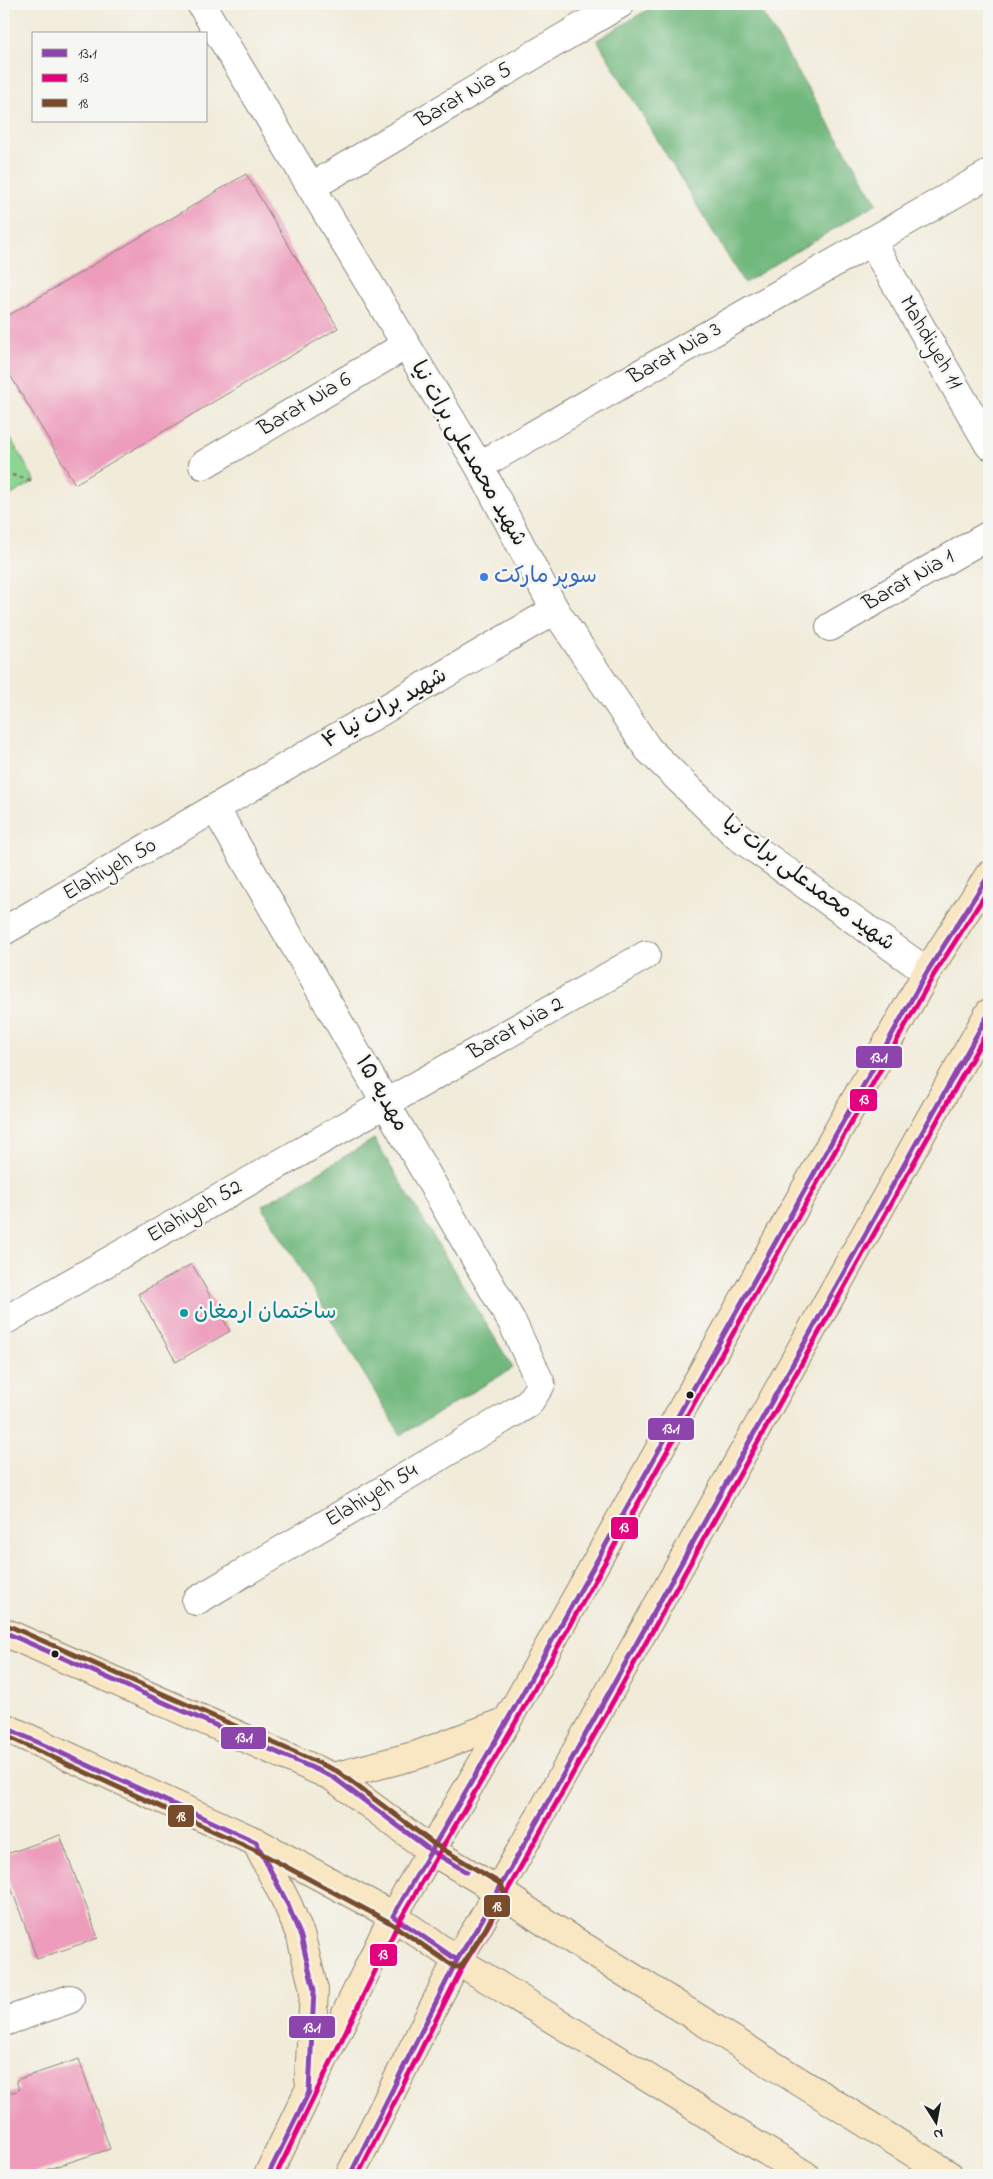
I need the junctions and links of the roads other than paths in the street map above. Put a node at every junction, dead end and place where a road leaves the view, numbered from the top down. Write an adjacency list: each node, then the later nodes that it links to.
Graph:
1 (201, 4): 4 (street, شهید محمدعلی برات نیا)
2 (618, 4): 4 (street, Barat Nia 5)
3 (989, 174): 5 (street, Barat Nia 3)
4 (311, 187): 6 (street, شهید محمدعلی برات نیا)
5 (872, 241): 7 (street, Mahdiyeh 11); 9 (street, Barat Nia 3)
6 (406, 345): 8 (street, Barat Nia 6); 9 (street, شهید محمدعلی برات نیا)
7 (989, 445)
8 (203, 465)
9 (479, 466): 11 (street, شهید محمدعلی برات نیا)
10 (989, 536): 12 (street, Barat Nia 1)
11 (555, 610): 13 (street, شهید برات نیا ۴); 17 (street, شهید محمدعلی برات نیا)
12 (830, 627)
13 (215, 808): 15 (street, Elahiyeh 50); 19 (street, مهدیه ۱۵)
14 (989, 875): 17 (main road)
15 (4, 931)
16 (646, 955): 19 (street, Barat Nia 2)
17 (927, 972): 24 (main road)
18 (989, 1013): 29 (main road)
19 (386, 1103): 20 (street, Elahiyeh 52); 21 (street, مهدیه ۱۵)
20 (4, 1321)
21 (541, 1384): 22 (street, Elahiyeh 54)
22 (196, 1601)
23 (4, 1632): 26 (main road)
24 (507, 1720): 26 (main road); 28 (main road)
25 (4, 1727): 27 (main road)
26 (333, 1777): 28 (main road)
27 (256, 1842): 30 (main road); 34 (main road)
28 (430, 1850): 29 (main road); 30 (main road)
29 (498, 1890): 31 (main road); 38 (main road)
30 (393, 1916): 31 (main road); 34 (main road)
31 (457, 1960): 36 (main road); 37 (main road)
32 (70, 1999): 33 (street)
33 (4, 2022)
34 (309, 2092): 35 (main road)
35 (268, 2175)
36 (350, 2175)
37 (805, 2175)
38 (949, 2175)

